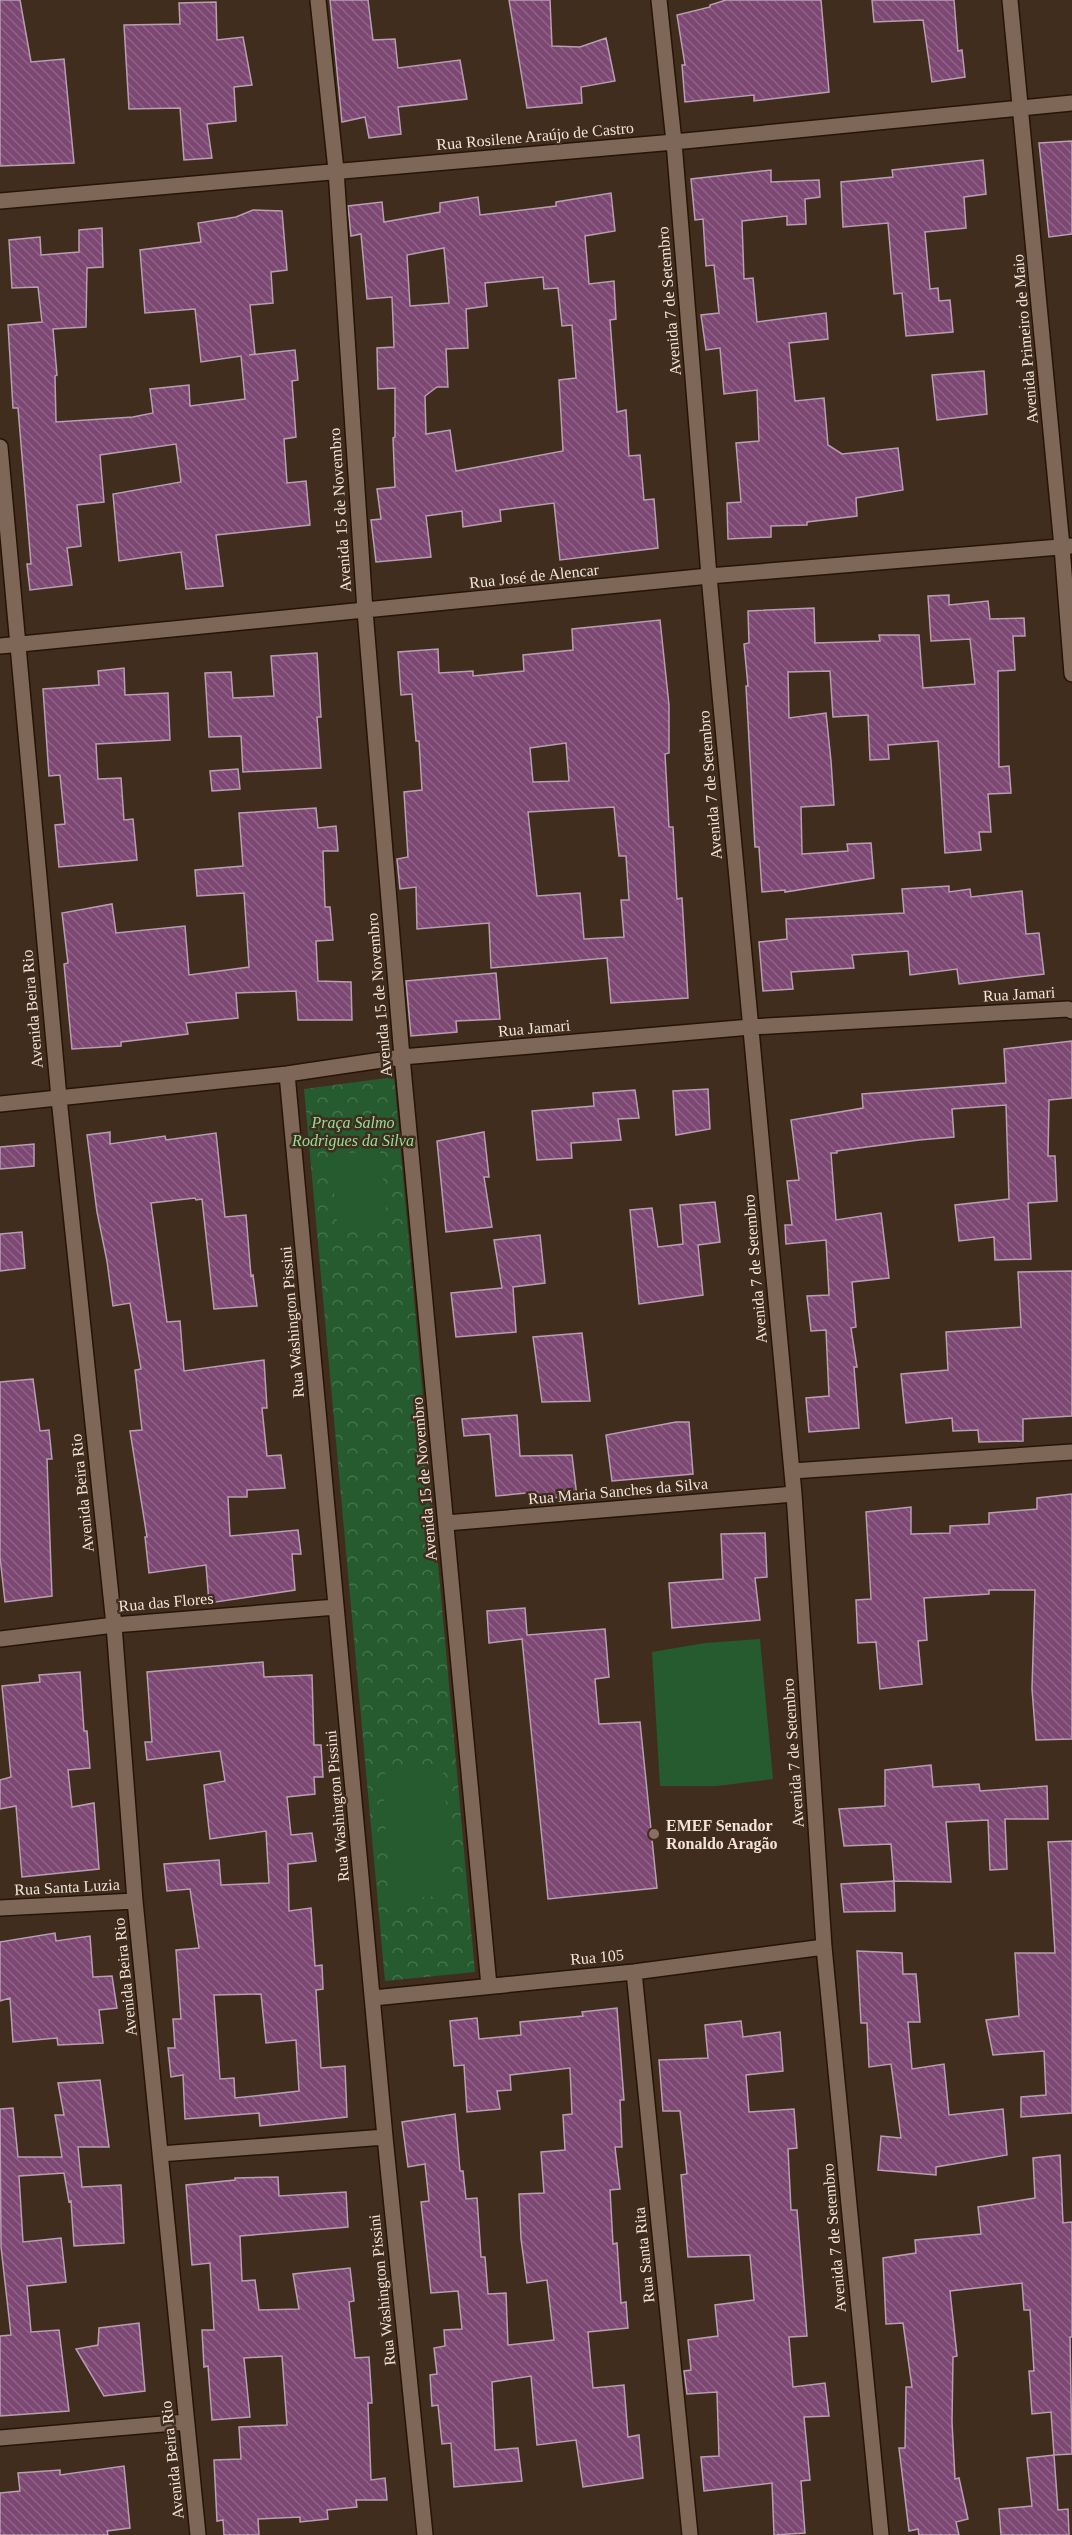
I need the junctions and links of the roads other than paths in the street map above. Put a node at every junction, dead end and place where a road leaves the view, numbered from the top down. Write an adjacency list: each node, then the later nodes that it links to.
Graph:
1 (318, 0): 7 (street, Avenida 15 de Novembro)
2 (659, 0): 6 (street, Avenida 7 de Setembro)
3 (1010, 0): 5 (street, Avenida Primeiro de Maio)
4 (1072, 103): 5 (street, Rua Rosilene Araújo de Castro)
5 (1022, 108): 6 (street, Rua Rosilene Araújo de Castro); 10 (street, Avenida Primeiro de Maio)
6 (674, 142): 7 (street, Rua Rosilene Araújo de Castro); 11 (street, Avenida 7 de Setembro)
7 (336, 170): 8 (street, Rua Rosilene Araújo de Castro); 12 (street, Avenida 15 de Novembro)
8 (0, 201)
9 (0, 447): 13 (street, Avenida Beira Rio)
10 (1067, 547): 11 (street, Rua José de Alencar); 15 (street, Avenida Primeiro de Maio)
11 (709, 576): 12 (street, Rua José de Alencar); 17 (street, Avenida 7 de Setembro)
12 (365, 611): 13 (street, Rua José de Alencar); 18 (street, Avenida 15 de Novembro)
13 (17, 644): 14 (street, Rua José de Alencar); 20 (street, Avenida Beira Rio)
14 (0, 646)
15 (1072, 674)
16 (1072, 1011): 17 (street, Rua Jamari)
17 (751, 1027): 18 (street, Rua Jamari); 23 (street, Avenida 7 de Setembro)
18 (402, 1057): 19 (street, Rua Jamari); 25 (street, Avenida 15 de Novembro)
19 (286, 1074): 20 (street, Rua Jamari); 26 (street, Rua Washington Pissini)
20 (58, 1098): 21 (street, Rua Jamari); 27 (street, Avenida Beira Rio)
21 (0, 1104)
22 (1072, 1452): 23 (street)
23 (792, 1471): 24 (street, Avenida 7 de Setembro)
24 (794, 1494): 25 (street, Rua Maria Sanches da Silva); 31 (street, Avenida 7 de Setembro)
25 (446, 1523): 33 (street, Avenida 15 de Novembro)
26 (336, 1607): 27 (street, Rua das Flores); 34 (street, Rua Washington Pissini)
27 (114, 1624): 28 (street, Rua das Flores); 29 (street, Avenida Beira Rio)
28 (0, 1639)
29 (135, 1901): 30 (street, Rua Santa Luzia); 36 (street, Avenida Beira Rio)
30 (0, 1908)
31 (824, 1947): 32 (street, Rua 105); 42 (street, Avenida 7 de Setembro)
32 (634, 1972): 33 (street, Rua 105); 41 (street, Rua Santa Rita)
33 (489, 1986): 34 (street, Rua 105)
34 (373, 1998): 35 (street, Rua Washington Pissini)
35 (385, 2137): 36 (street); 40 (street, Rua Washington Pissini)
36 (160, 2154): 37 (street, Avenida Beira Rio)
37 (186, 2422): 38 (street); 39 (street, Avenida Beira Rio)
38 (0, 2438)
39 (198, 2535)
40 (425, 2535)
41 (690, 2535)
42 (881, 2535)

